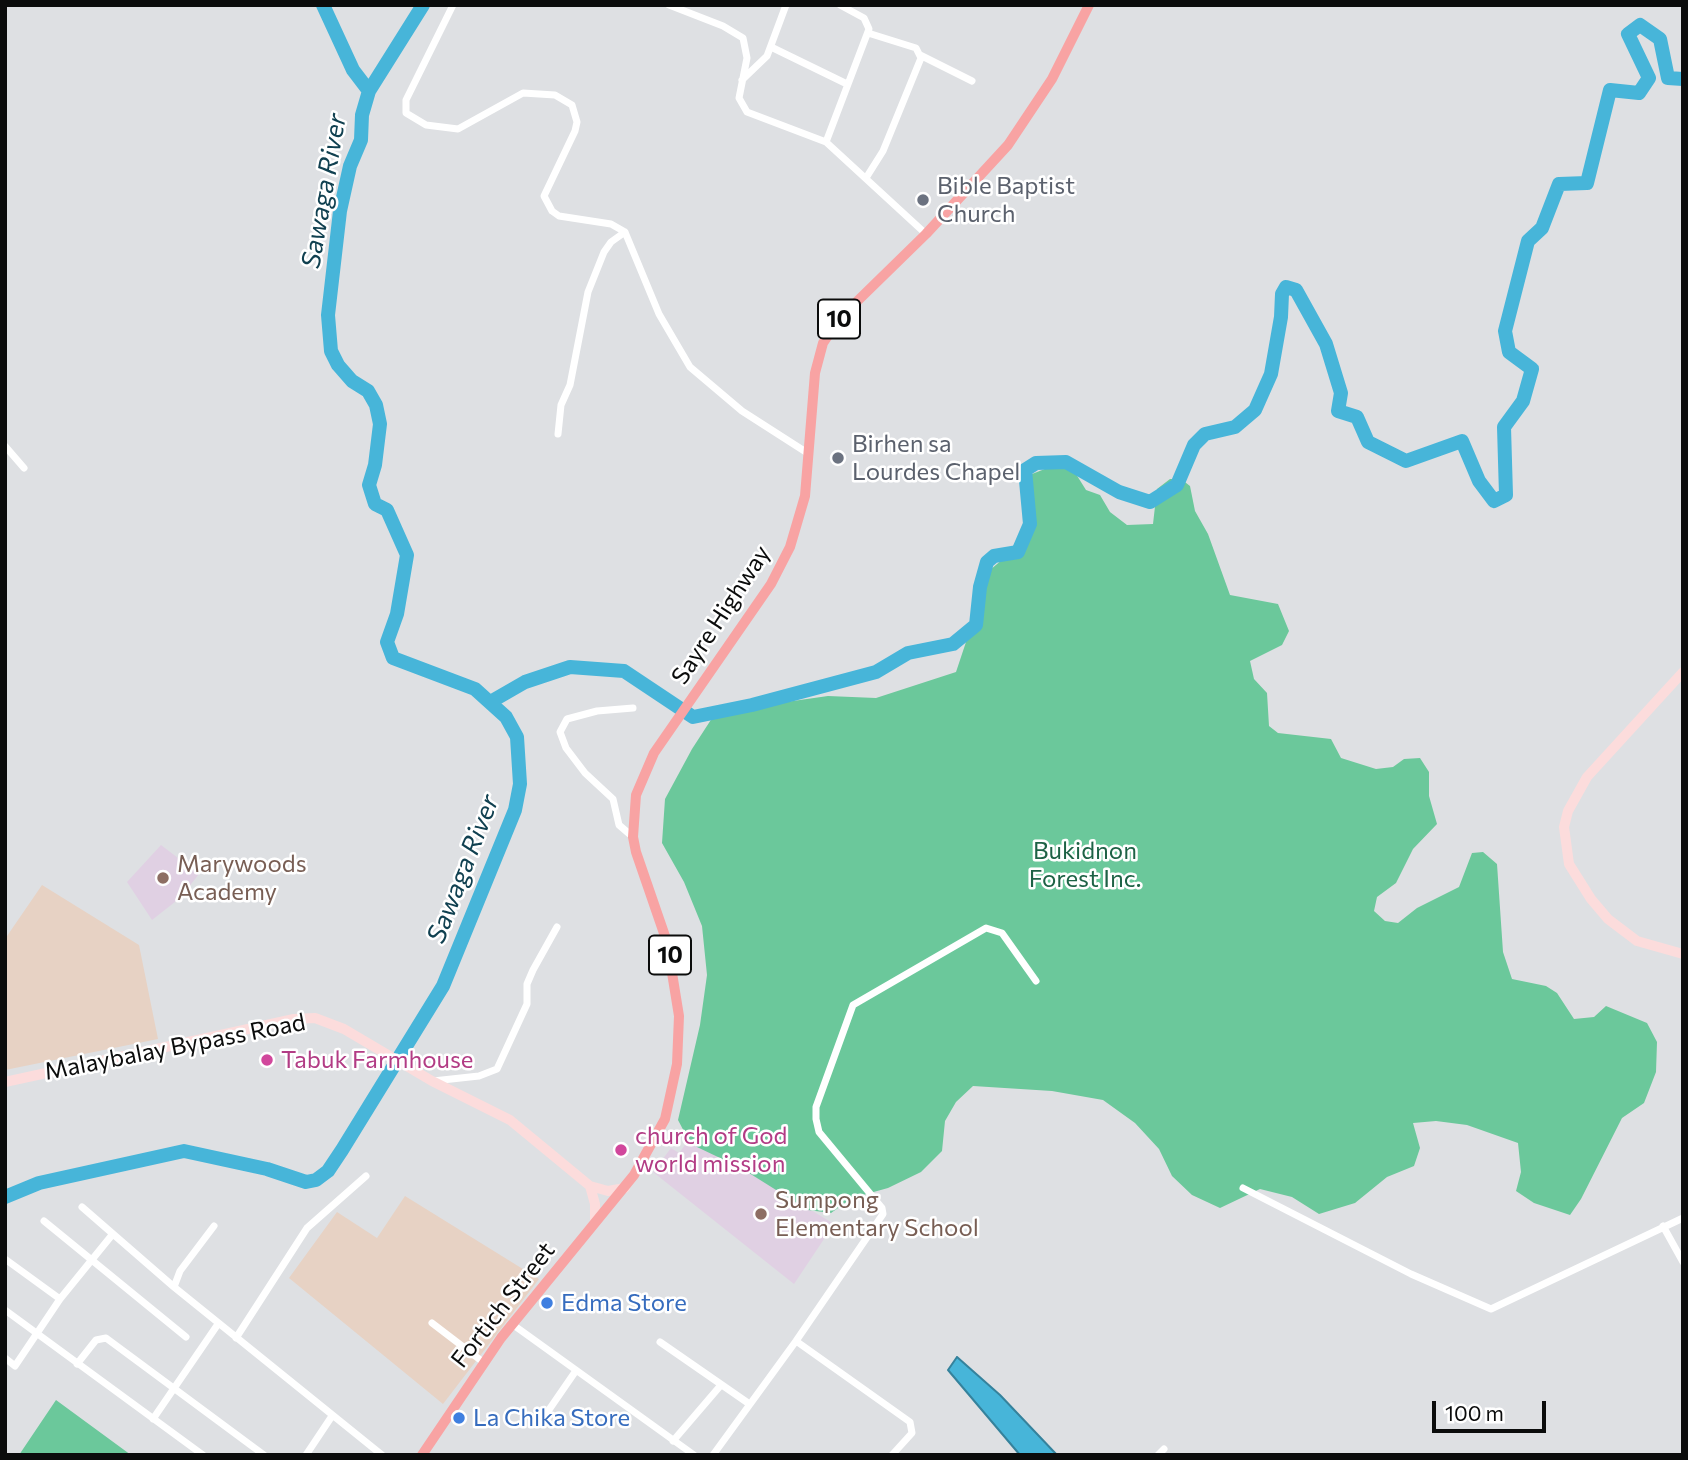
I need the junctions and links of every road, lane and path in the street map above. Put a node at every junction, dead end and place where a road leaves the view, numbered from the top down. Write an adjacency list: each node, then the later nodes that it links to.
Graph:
1 (453, 5): 14 (street)
2 (669, 5): 9 (street)
3 (786, 5): 7 (street)
4 (840, 5): 6 (street)
5 (1089, 5): 15 (highway, Sayre Highway / 10)
6 (868, 33): 8 (street); 11 (street)
7 (771, 47): 9 (street); 11 (street)
8 (920, 55): 10 (street); 13 (street)
9 (742, 80): 12 (street)
10 (972, 81)
11 (847, 84): 12 (street)
12 (826, 142): 13 (street)
13 (866, 178): 15 (street)
14 (625, 232): 16 (street); 18 (street)
15 (926, 234): 18 (highway, Sayre Highway / 10)
16 (558, 434)
17 (5, 446): 19 (street)
18 (810, 454): 22 (highway, Sayre Highway / 10)
19 (24, 468)
20 (1683, 672): 24 (main road)
21 (633, 708): 22 (street)
22 (634, 836): 30 (highway, Sayre Highway / 10)
23 (557, 928): 26 (street)
24 (1683, 954)
25 (1036, 981): 51 (street)
26 (432, 1081): 27 (main road, Malaybalay Bypass Road); 29 (main road, Malaybalay Bypass Road)
27 (5, 1082)
28 (366, 1176): 50 (street)
29 (590, 1186): 30 (main road); 35 (main road)
30 (625, 1188): 35 (highway, Fortich Street / 10)
31 (1243, 1188): 37 (street)
32 (82, 1207): 38 (street)
33 (1683, 1218): 37 (street)
34 (44, 1221): 40 (street)
35 (595, 1223): 47 (highway, Fortich Street / 10)
36 (214, 1226): 42 (street)
37 (1662, 1226): 41 (street)
38 (111, 1235): 40 (street); 42 (street)
39 (5, 1259): 43 (street)
40 (91, 1262): 43 (street); 49 (street)
41 (1683, 1262)
42 (174, 1287): 46 (street)
43 (60, 1299): 48 (street)
44 (5, 1310): 48 (street)
45 (432, 1323): 54 (street)
46 (218, 1324): 50 (street); 58 (street)
47 (512, 1324): 54 (highway, Fortich Street / 10); 56 (street)
48 (38, 1333): 53 (street); 55 (street)
49 (186, 1337)
50 (236, 1338): 60 (street)
51 (796, 1341): 59 (street); 71 (street)
52 (660, 1342): 57 (street)
53 (5, 1358)
54 (483, 1362): 68 (highway, Fortich Street / 10)
55 (77, 1364): 58 (street); 62 (street)
56 (575, 1372): 61 (street); 63 (street)
57 (721, 1385): 59 (street); 63 (street)
58 (173, 1387): 62 (street); 65 (street)
59 (748, 1404): 70 (street)
60 (332, 1416): 66 (street); 67 (street)
61 (544, 1417)
62 (153, 1419): 64 (street)
63 (673, 1441): 69 (street)
64 (203, 1455)
65 (264, 1455)
66 (306, 1455)
67 (382, 1455)
68 (422, 1455)
69 (694, 1455)
70 (713, 1455)
71 (892, 1455)

